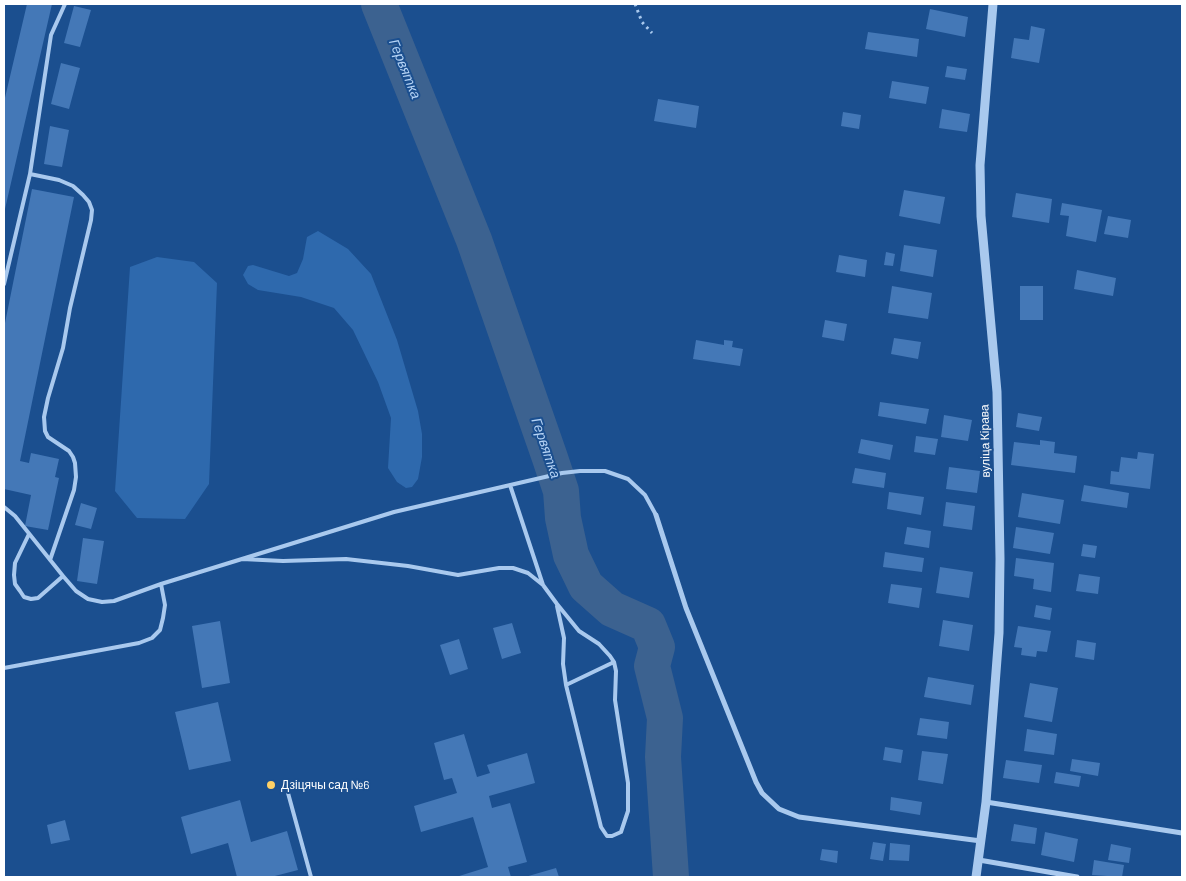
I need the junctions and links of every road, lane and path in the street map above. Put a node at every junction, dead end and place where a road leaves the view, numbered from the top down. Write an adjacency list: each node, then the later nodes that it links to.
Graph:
1 (65, 4): 5 (lane)
2 (635, 4): 4 (path)
3 (993, 4): 21 (street, вуліца Кірава)
4 (652, 33)
5 (30, 174): 6 (lane); 11 (lane)
6 (4, 284)
7 (510, 485): 9 (lane); 12 (lane); 15 (lane)
8 (4, 507): 10 (lane)
9 (656, 515): 23 (street)
10 (30, 534): 11 (lane); 13 (lane)
11 (50, 560): 13 (lane)
12 (242, 560): 14 (lane); 15 (lane)
13 (63, 576): 14 (lane)
14 (162, 584): 18 (lane)
15 (543, 585): 16 (lane)
16 (557, 604): 17 (lane); 19 (lane)
17 (614, 662): 19 (lane); 19 (lane)
18 (4, 668)
19 (566, 685)
20 (288, 793): 25 (lane)
21 (986, 802): 22 (street); 23 (street, вуліца Кірава)
22 (1182, 833)
23 (981, 841): 24 (street, вуліца Кірава)
24 (979, 860): 26 (street, вуліца Кірава); 27 (street)
25 (311, 877)
26 (976, 877)
27 (1077, 877)

